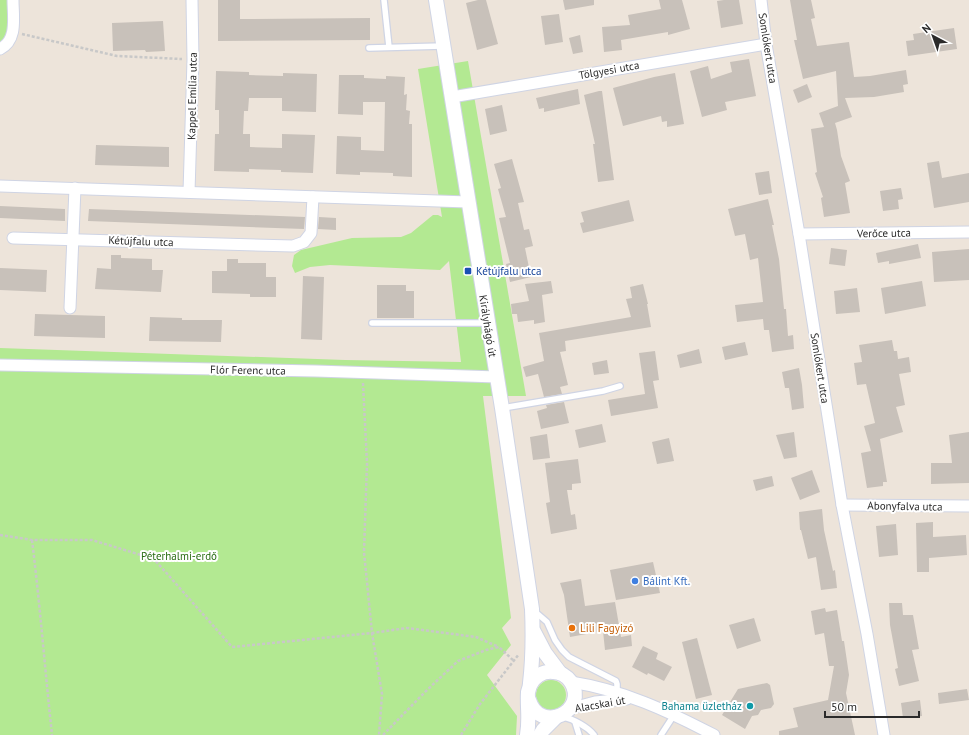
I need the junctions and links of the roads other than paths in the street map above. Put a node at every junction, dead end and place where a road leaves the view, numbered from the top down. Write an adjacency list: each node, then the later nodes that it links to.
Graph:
1 (13, 0): 10 (street)
2 (192, 0): 14 (street, Kappel Emília utca)
3 (384, 0): 8 (lane)
4 (436, 0): 7 (street, Királyhágó út)
5 (761, 0): 6 (street, Somlókert utca)
6 (766, 44): 11 (street, Tölgyesi utca); 18 (street, Somlókert utca)
7 (443, 46): 8 (lane); 11 (street, Királyhágó út)
8 (389, 47): 9 (lane)
9 (369, 48)
10 (0, 49)
11 (452, 97): 16 (street, Királyhágó út)
12 (0, 186): 13 (street)
13 (75, 188): 14 (street); 20 (street)
14 (189, 192): 15 (street)
15 (313, 197): 16 (street); 20 (street, Kétújfalu utca)
16 (468, 202): 23 (street, Királyhágó út)
17 (969, 232): 18 (street, Verőce utca)
18 (799, 234): 28 (street, Somlókert utca)
19 (13, 238): 20 (street, Kétújfalu utca)
20 (73, 240): 21 (street)
21 (70, 308)
22 (372, 323): 23 (lane)
23 (488, 323): 25 (street, Királyhágó út)
24 (0, 365): 25 (street, Flór Ferenc utca)
25 (497, 377): 27 (street, Királyhágó út)
26 (620, 386): 27 (lane)
27 (502, 408): 30 (street, Királyhágó út)
28 (842, 505): 29 (street, Abonyfalva utca); 45 (street, Somlókert utca)
29 (969, 506)
30 (532, 608): 31 (street, Királyhágó út); 35 (lane)
31 (533, 630): 32 (street, Királyhágó út); 34 (street, Királyhágó út)
32 (560, 673): 33 (street, Alacskai út); 34 (street)
33 (571, 682): 35 (street, Alacskai út); 38 (street, Alacskai út)
34 (529, 691): 38 (street); 39 (street, Királyhágó út)
35 (617, 693): 36 (street, Alacskai út)
36 (634, 698): 37 (street, Alacskai út); 38 (street, Alacskai út)
37 (675, 714): 43 (lane); 44 (street, Alacskai út)
38 (565, 716): 40 (street); 41 (lane); 42 (lane)
39 (527, 735)
40 (540, 735)
41 (579, 735)
42 (594, 735)
43 (661, 735)
44 (714, 735)
45 (884, 735)

